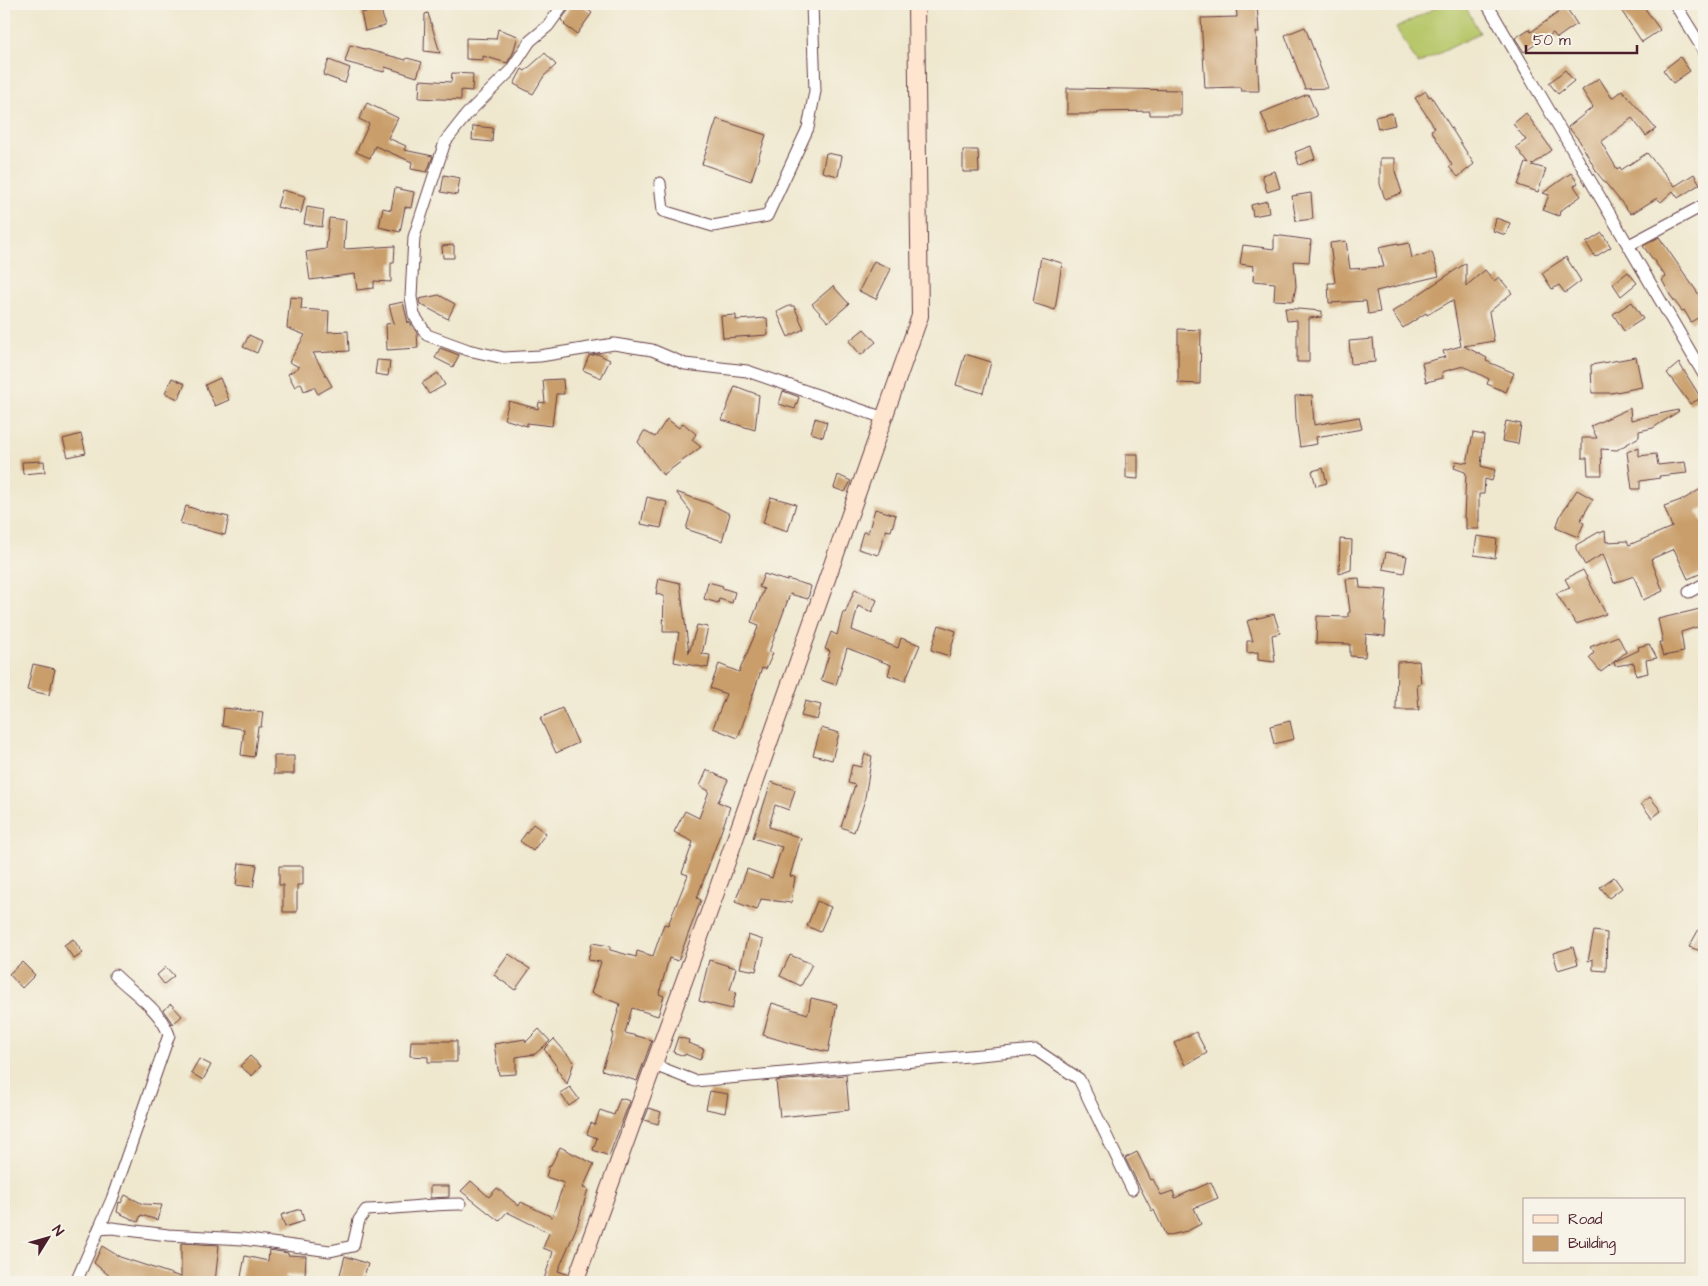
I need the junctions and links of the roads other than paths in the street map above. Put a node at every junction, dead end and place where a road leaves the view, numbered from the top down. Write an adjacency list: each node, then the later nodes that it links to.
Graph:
1 (564, 4): 11 (street)
2 (812, 4): 7 (street)
3 (916, 4): 11 (main road)
4 (1487, 4): 9 (street)
5 (1675, 4): 6 (street)
6 (1704, 51)
7 (660, 183)
8 (1704, 205): 9 (street)
9 (1628, 245): 10 (street)
10 (1704, 375)
11 (884, 418): 15 (main road)
12 (1704, 584): 13 (street)
13 (1689, 592)
14 (115, 975): 18 (street)
15 (654, 1065): 16 (street); 20 (main road)
16 (1132, 1189)
17 (460, 1204): 18 (street)
18 (99, 1229): 19 (street)
19 (76, 1282)
20 (575, 1282)

